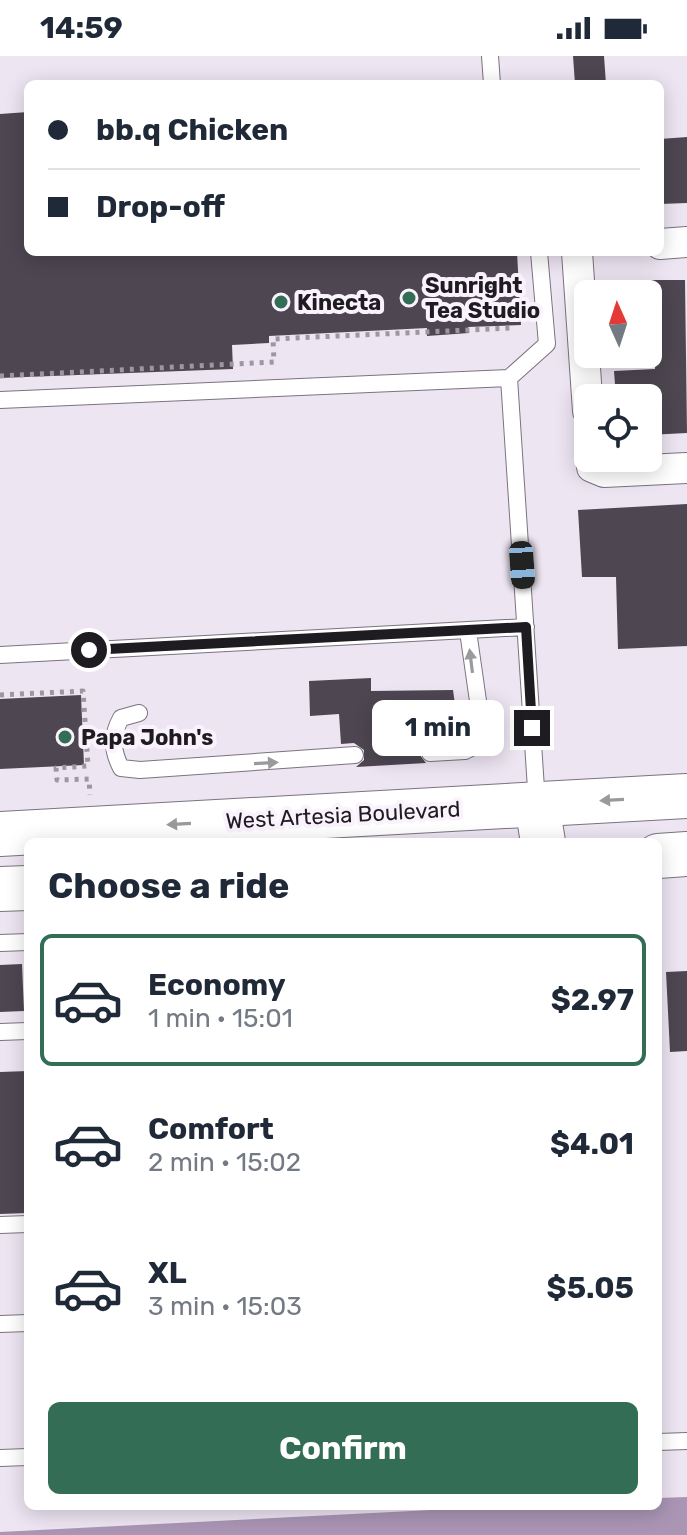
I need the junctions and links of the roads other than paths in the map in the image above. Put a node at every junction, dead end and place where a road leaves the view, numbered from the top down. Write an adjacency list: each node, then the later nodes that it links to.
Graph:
1 (490, 56): 2 (lane)
2 (492, 80)
3 (687, 242): 4 (street)
4 (664, 244)
5 (539, 256): 7 (lane)
6 (577, 256): 8 (street)
7 (509, 378): 9 (lane); 12 (lane)
8 (586, 384)
9 (0, 400)
10 (687, 468): 11 (street)
11 (662, 469)
12 (526, 627): 13 (lane); 19 (lane)
13 (468, 631): 14 (lane); 16 (lane, one-way to 13)
14 (0, 655)
15 (139, 713): 17 (lane, one-way to 17)
16 (430, 753)
17 (355, 755)
18 (687, 796): 19 (main road, West Artesia Boulevard, one-way to 19)
19 (540, 823): 20 (main road, West Artesia Boulevard, one-way to 20)
20 (0, 834)
21 (687, 854): 22 (main road)
22 (662, 856)
23 (24, 888): 24 (main road)
24 (0, 889)
25 (24, 942): 26 (lane)
26 (0, 943)
27 (24, 1031): 28 (lane)
28 (0, 1032)
29 (24, 1224): 30 (lane)
30 (0, 1225)
31 (24, 1233): 32 (lane)
32 (0, 1234)
33 (24, 1322): 34 (lane)
34 (0, 1324)
35 (687, 1441): 36 (lane)
36 (662, 1442)
37 (24, 1457): 38 (lane)
38 (0, 1458)

